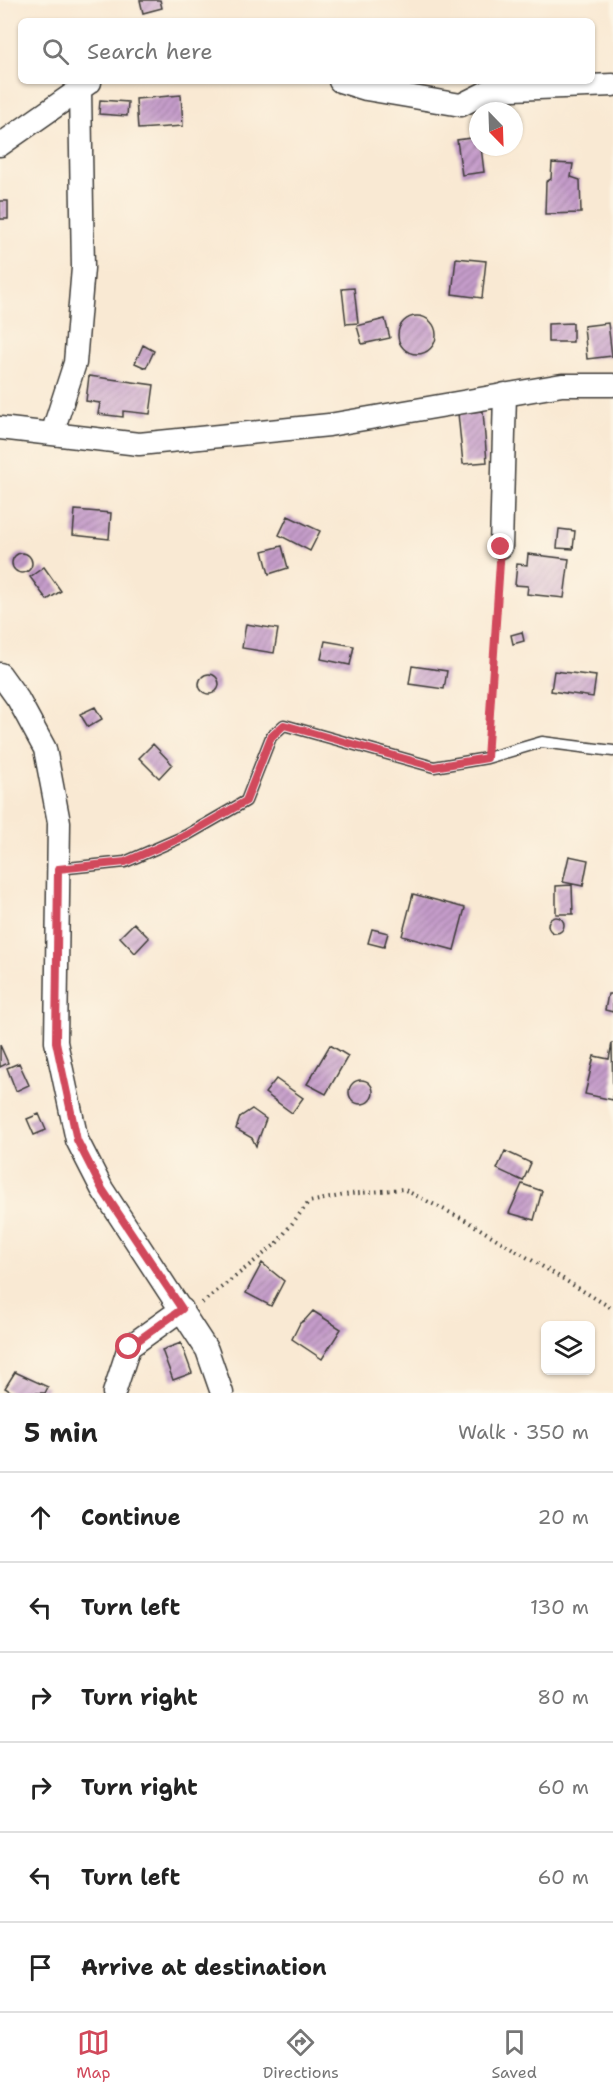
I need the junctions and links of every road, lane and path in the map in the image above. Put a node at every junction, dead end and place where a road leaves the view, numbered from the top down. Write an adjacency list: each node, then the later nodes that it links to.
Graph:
1 (350, 84): 3 (street)
2 (86, 85): 4 (street); 8 (street)
3 (613, 85)
4 (0, 145)
5 (613, 385): 6 (street)
6 (505, 394): 8 (street); 9 (street)
7 (0, 428): 8 (street)
8 (52, 434)
9 (501, 547): 12 (path)
10 (0, 674): 13 (street)
11 (613, 751): 12 (lane)
12 (487, 758): 13 (lane)
13 (58, 869): 14 (street)
14 (182, 1309): 15 (path); 16 (street); 17 (street)
15 (613, 1309)
16 (114, 1393)
17 (222, 1393)

